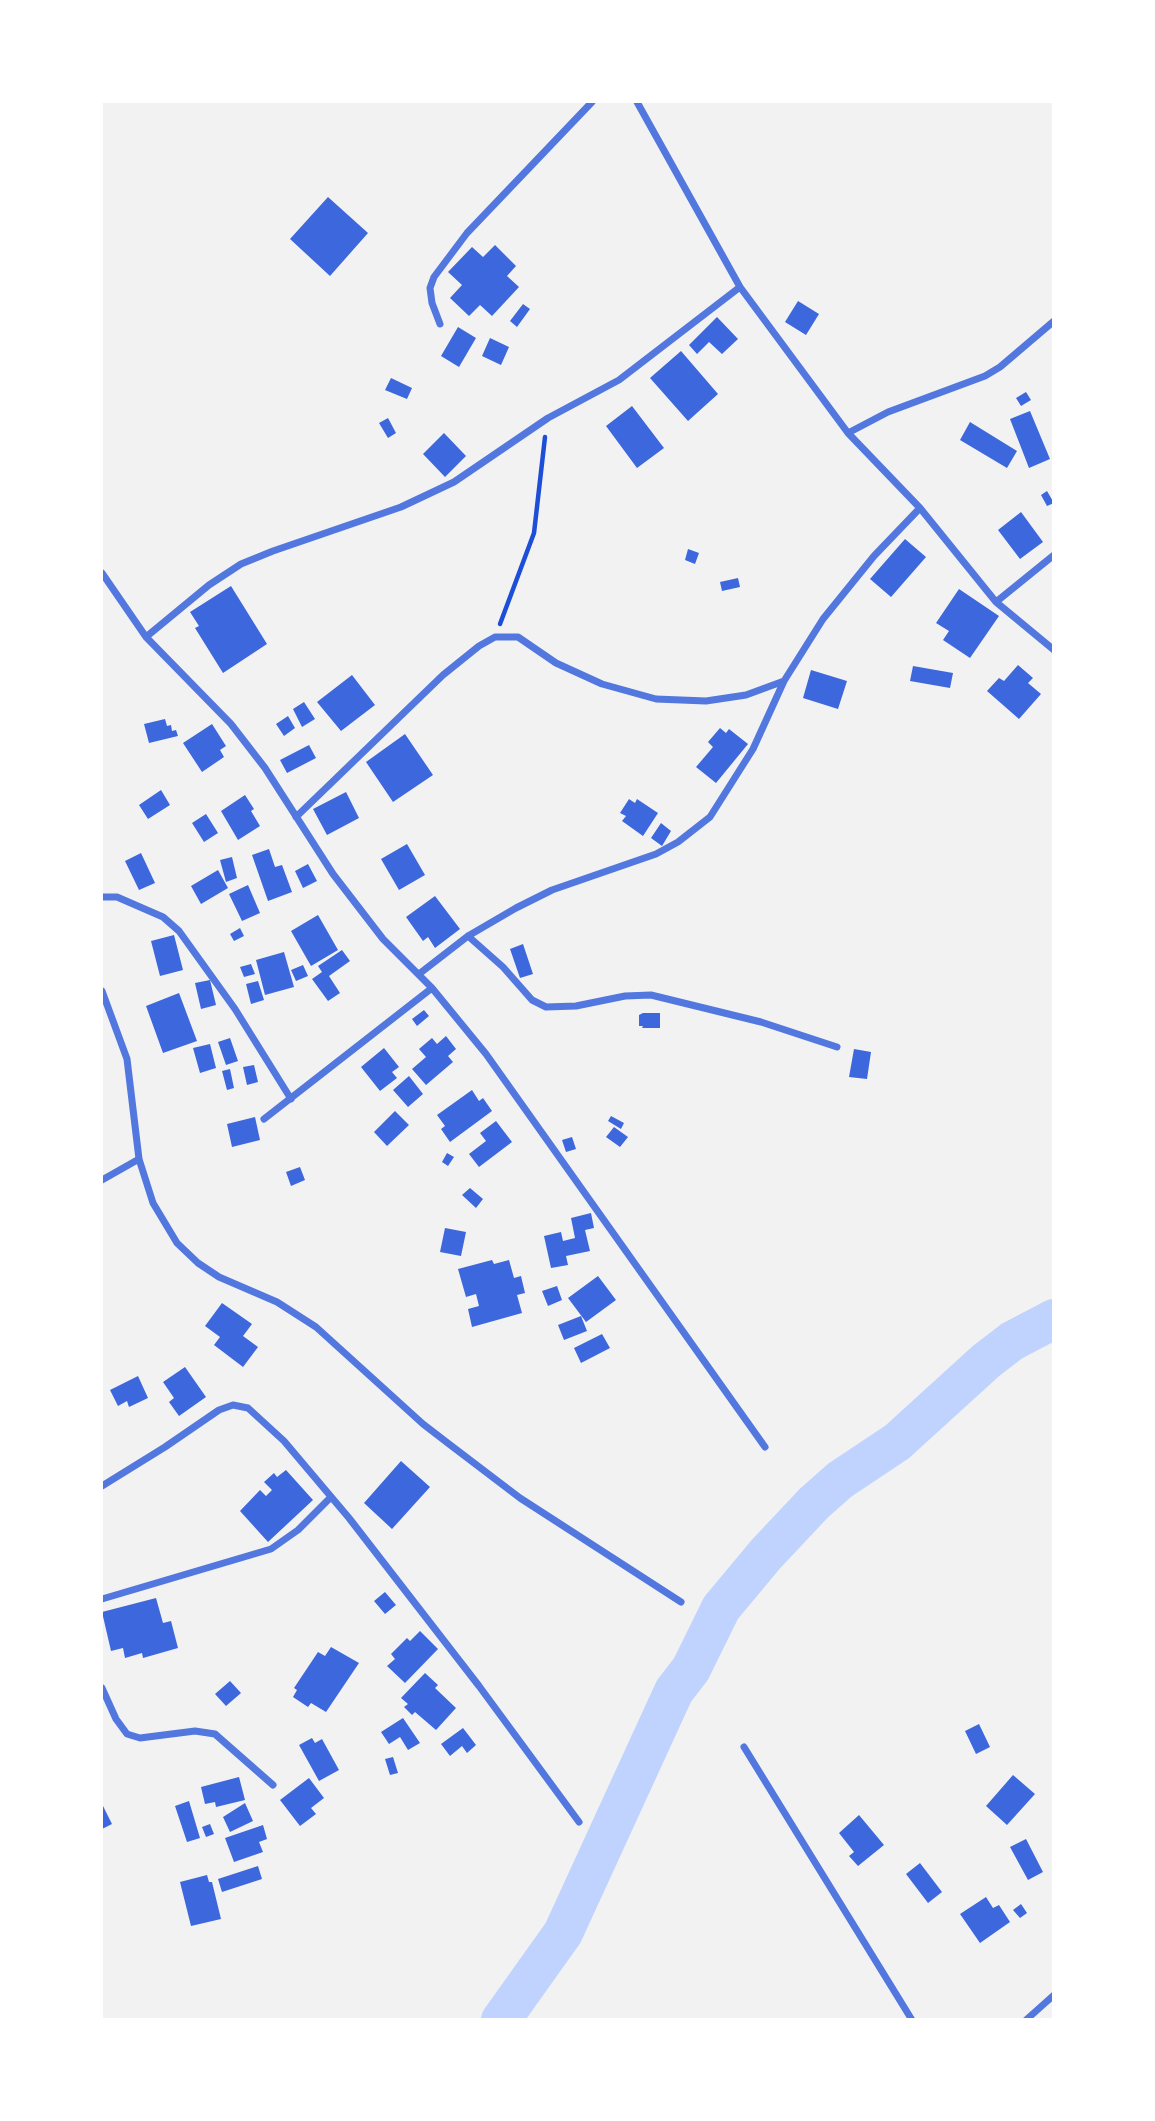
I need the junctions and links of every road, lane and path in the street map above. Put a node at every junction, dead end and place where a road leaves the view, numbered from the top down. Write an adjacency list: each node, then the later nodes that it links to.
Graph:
1 (592, 102): 5 (street)
2 (636, 102): 3 (street)
3 (740, 287): 6 (street); 7 (street)
4 (1054, 321): 7 (street)
5 (440, 324)
6 (548, 418): 12 (street); 13 (path)
7 (848, 433): 8 (street)
8 (920, 508): 11 (street); 15 (street)
9 (1054, 555): 11 (street)
10 (102, 573): 12 (street)
11 (996, 602): 14 (street)
12 (146, 637): 16 (street)
13 (495, 637): 15 (street); 16 (street)
14 (1054, 650)
15 (784, 681): 18 (street)
16 (296, 817): 19 (street)
17 (102, 897): 23 (street)
18 (468, 936): 19 (street); 22 (street)
19 (419, 974): 20 (street)
20 (432, 988): 23 (street); 27 (street)
21 (102, 991): 25 (street)
22 (837, 1047)
23 (291, 1099): 24 (street)
24 (264, 1119)
25 (139, 1159): 26 (street); 31 (street)
26 (102, 1180)
27 (765, 1447)
28 (102, 1486): 29 (street)
29 (331, 1497): 30 (street); 35 (street)
30 (102, 1600)
31 (681, 1602)
32 (102, 1688): 34 (street)
33 (744, 1747): 37 (street)
34 (273, 1785)
35 (579, 1822)
36 (1054, 1995): 38 (street)
37 (912, 2020)
38 (1026, 2020)

